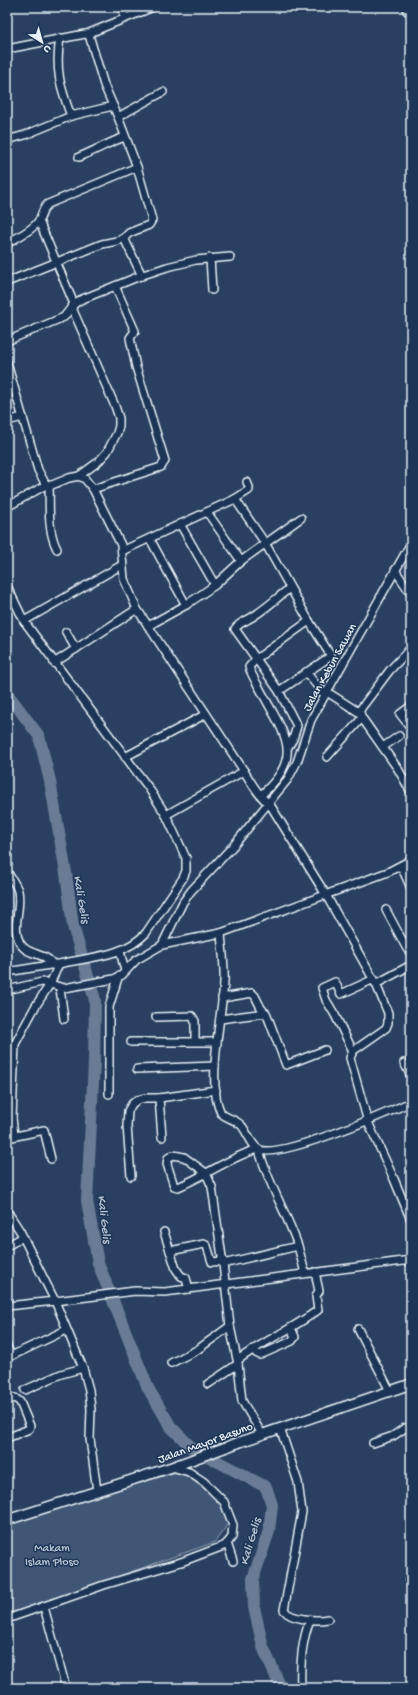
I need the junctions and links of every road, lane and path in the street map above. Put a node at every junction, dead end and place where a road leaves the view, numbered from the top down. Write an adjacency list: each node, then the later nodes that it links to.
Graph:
1 (122, 7): 3 (street)
2 (153, 7): 3 (street)
3 (125, 18): 4 (street)
4 (87, 34): 5 (street); 8 (street)
5 (60, 38): 6 (street); 9 (street)
6 (7, 49)
7 (163, 92): 10 (street)
8 (113, 106): 9 (street); 10 (street)
9 (71, 116): 12 (street)
10 (118, 117): 11 (street)
11 (126, 137): 13 (street); 14 (street)
12 (7, 140)
13 (79, 157)
14 (137, 167): 15 (street); 16 (street)
15 (39, 221): 17 (street); 20 (street)
16 (124, 238): 20 (street); 21 (street)
17 (7, 244)
18 (230, 257): 19 (street)
19 (210, 258): 21 (street); 24 (street)
20 (56, 261): 22 (street); 25 (street)
21 (142, 276): 23 (street)
22 (7, 282)
23 (115, 286): 25 (street); 34 (street)
24 (212, 290)
25 (73, 306): 26 (street); 31 (street)
26 (7, 341)
27 (7, 363): 28 (street)
28 (9, 376): 29 (street)
29 (23, 418): 30 (street); 33 (street)
30 (7, 421)
31 (79, 476): 33 (street); 34 (street)
32 (247, 482): 35 (street)
33 (48, 485): 36 (street); 43 (street)
34 (93, 488): 44 (street)
35 (235, 499): 37 (street); 42 (street)
36 (7, 508)
37 (207, 512): 39 (street); 45 (street)
38 (301, 518): 42 (street)
39 (180, 524): 40 (street); 48 (street)
40 (150, 539): 44 (street); 52 (street)
41 (411, 543): 47 (street, Jalan Kebun Sawan)
42 (266, 546): 45 (street); 50 (street)
43 (57, 549)
44 (122, 551): 46 (street)
45 (241, 561): 48 (street)
46 (122, 565): 53 (street); 54 (street)
47 (395, 570): 51 (street); 64 (street, Jalan Kebun Sawan)
48 (215, 585): 52 (street)
49 (7, 586): 54 (street)
50 (290, 588): 55 (street); 60 (street)
51 (411, 594)
52 (186, 605): 56 (street)
53 (137, 609): 56 (street); 58 (street)
54 (24, 621): 61 (street)
55 (309, 621): 60 (street); 62 (street)
56 (148, 626): 66 (street)
57 (66, 632): 58 (street)
58 (76, 648): 61 (street)
59 (411, 648): 67 (street)
60 (256, 659): 63 (street); 70 (street)
61 (54, 663): 72 (street)
62 (306, 672): 63 (street); 64 (street)
63 (279, 691): 70 (street)
64 (323, 691): 67 (street); 76 (street, Jalan Kebun Sawan)
65 (411, 706): 68 (street)
66 (206, 714): 72 (street); 74 (street)
67 (361, 715): 71 (street); 73 (street)
68 (411, 728)
69 (399, 736): 71 (street)
70 (288, 747): 76 (street)
71 (383, 747): 75 (street)
72 (125, 757): 77 (street)
73 (327, 757)
74 (244, 771): 76 (street); 77 (street)
75 (411, 792)
76 (265, 799): 82 (street); 85 (street)
77 (166, 815): 86 (street)
78 (411, 860): 79 (street)
79 (401, 866): 81 (street); 82 (street)
80 (7, 872): 88 (street)
81 (411, 888)
82 (326, 895): 84 (street); 93 (street)
83 (386, 910): 87 (street)
84 (222, 933): 85 (street); 99 (street)
85 (162, 945): 90 (street)
86 (120, 951): 88 (street); 90 (street)
87 (411, 953)
88 (58, 964): 91 (street); 94 (street)
89 (411, 964): 93 (street)
90 (125, 971): 92 (street)
91 (7, 972)
92 (116, 979): 95 (street); 114 (street)
93 (375, 982): 97 (street); 108 (street)
94 (50, 984): 95 (street); 96 (street); 117 (street)
95 (60, 988): 102 (street)
96 (7, 990)
97 (341, 994): 98 (street); 108 (street)
98 (334, 997)
99 (222, 998): 100 (street); 103 (street)
100 (266, 1013): 103 (street); 107 (street)
101 (156, 1017): 104 (street)
102 (64, 1019)
103 (220, 1019): 106 (street)
104 (194, 1041): 105 (street); 106 (street)
105 (131, 1042)
106 (217, 1042): 110 (street)
107 (325, 1050)
108 (353, 1051): 118 (street)
109 (404, 1063): 112 (street)
110 (215, 1066): 111 (street); 113 (street)
111 (136, 1069)
112 (411, 1076)
113 (216, 1090): 115 (street); 121 (street)
114 (109, 1094)
115 (159, 1098): 120 (street); 124 (street)
116 (411, 1102): 118 (street)
117 (10, 1118): 119 (street)
118 (368, 1122): 121 (street); 126 (street)
119 (10, 1136): 122 (street)
120 (162, 1137)
121 (258, 1149): 123 (street); 130 (street)
122 (51, 1158)
123 (206, 1173): 123 (street); 133 (street)
124 (132, 1176)
125 (7, 1211): 128 (street)
126 (411, 1220)
127 (164, 1232): 131 (street)
128 (23, 1237): 129 (street); 138 (street)
129 (7, 1246)
130 (298, 1246): 133 (street); 135 (street)
131 (170, 1251): 133 (street); 137 (street)
132 (411, 1260): 134 (street)
133 (223, 1263): 136 (street)
134 (315, 1272): 135 (street); 141 (street)
135 (305, 1273): 136 (street)
136 (225, 1285): 137 (street); 140 (street)
137 (189, 1289): 138 (street)
138 (55, 1301): 139 (street); 143 (street)
139 (7, 1306)
140 (230, 1326): 147 (street); 148 (street)
141 (291, 1328): 145 (street); 145 (street)
142 (358, 1329): 153 (street)
143 (66, 1330): 146 (street); 149 (street)
144 (7, 1346): 146 (street)
145 (253, 1349): 147 (street)
146 (9, 1357)
147 (238, 1362): 150 (street); 157 (street)
148 (171, 1364)
149 (83, 1368): 152 (street); 161 (street)
150 (208, 1384)
151 (411, 1384): 153 (main road, Jalan Mayor Basuno)
152 (25, 1390)
153 (390, 1391): 155 (main road, Jalan Mayor Basuno)
154 (7, 1400): 158 (street)
155 (280, 1428): 157 (main road, Jalan Mayor Basuno); 168 (street)
156 (411, 1428): 159 (street)
157 (262, 1434): 160 (main road, Jalan Mayor Basuno)
158 (7, 1438)
159 (374, 1443)
160 (174, 1466): 161 (main road, Jalan Mayor Basuno); 163 (street)
161 (97, 1491): 162 (main road, Jalan Mayor Basuno)
162 (7, 1520)
163 (227, 1543): 164 (street); 165 (street)
164 (233, 1561)
165 (44, 1607): 167 (street); 169 (street)
166 (328, 1619): 168 (street)
167 (7, 1620)
168 (310, 1620): 170 (street)
169 (66, 1688)
170 (301, 1688)

